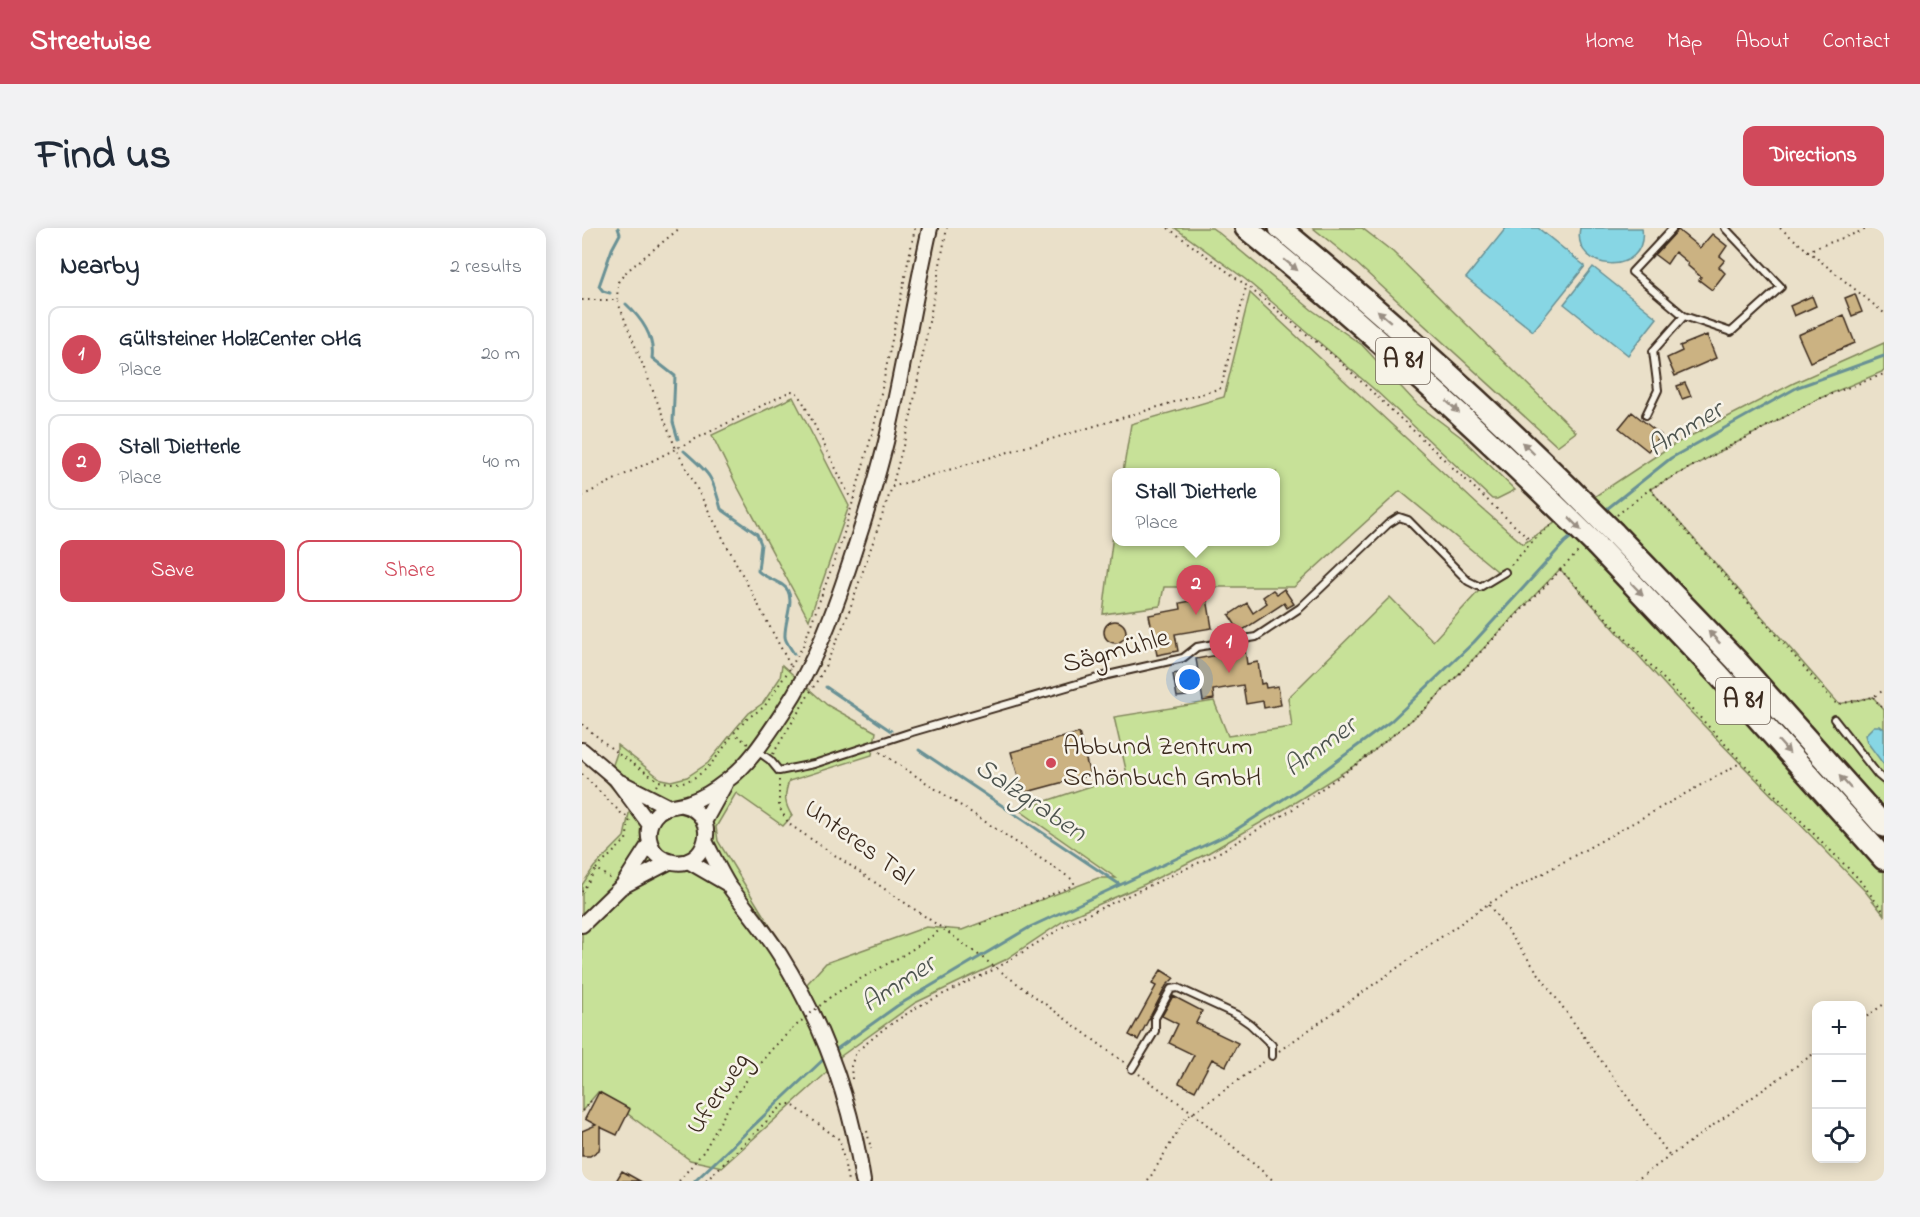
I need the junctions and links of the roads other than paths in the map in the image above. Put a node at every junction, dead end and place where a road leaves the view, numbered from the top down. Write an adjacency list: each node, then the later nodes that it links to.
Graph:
1 (930, 228): 11 (street)
2 (1246, 228): 22 (highway, A 81, one-way to 22, bridge)
3 (1280, 228): 19 (highway, A 81, one-way to 3, bridge)
4 (1673, 228): 6 (lane)
5 (1725, 228): 6 (lane)
6 (1684, 316): 7 (lane)
7 (1646, 416)
8 (1505, 572): 11 (lane, Sägmühle)
9 (1834, 719): 13 (lane)
10 (582, 750): 12 (street)
11 (755, 750): 14 (street)
12 (616, 779): 16 (street); 18 (street)
13 (1884, 780)
14 (727, 781): 15 (street); 17 (street)
15 (682, 805): 16 (street); 17 (street)
16 (668, 806): 18 (street)
17 (704, 822): 20 (street)
18 (650, 825): 21 (street)
19 (1884, 826)
20 (705, 841): 23 (street); 25 (street)
21 (650, 843): 24 (street); 26 (street)
22 (1884, 859)
23 (688, 861): 24 (street); 25 (street)
24 (669, 862): 26 (street)
25 (728, 884): 30 (street)
26 (621, 887): 27 (street)
27 (582, 925)
28 (1272, 1056): 29 (lane)
29 (1132, 1069)
30 (863, 1181)

